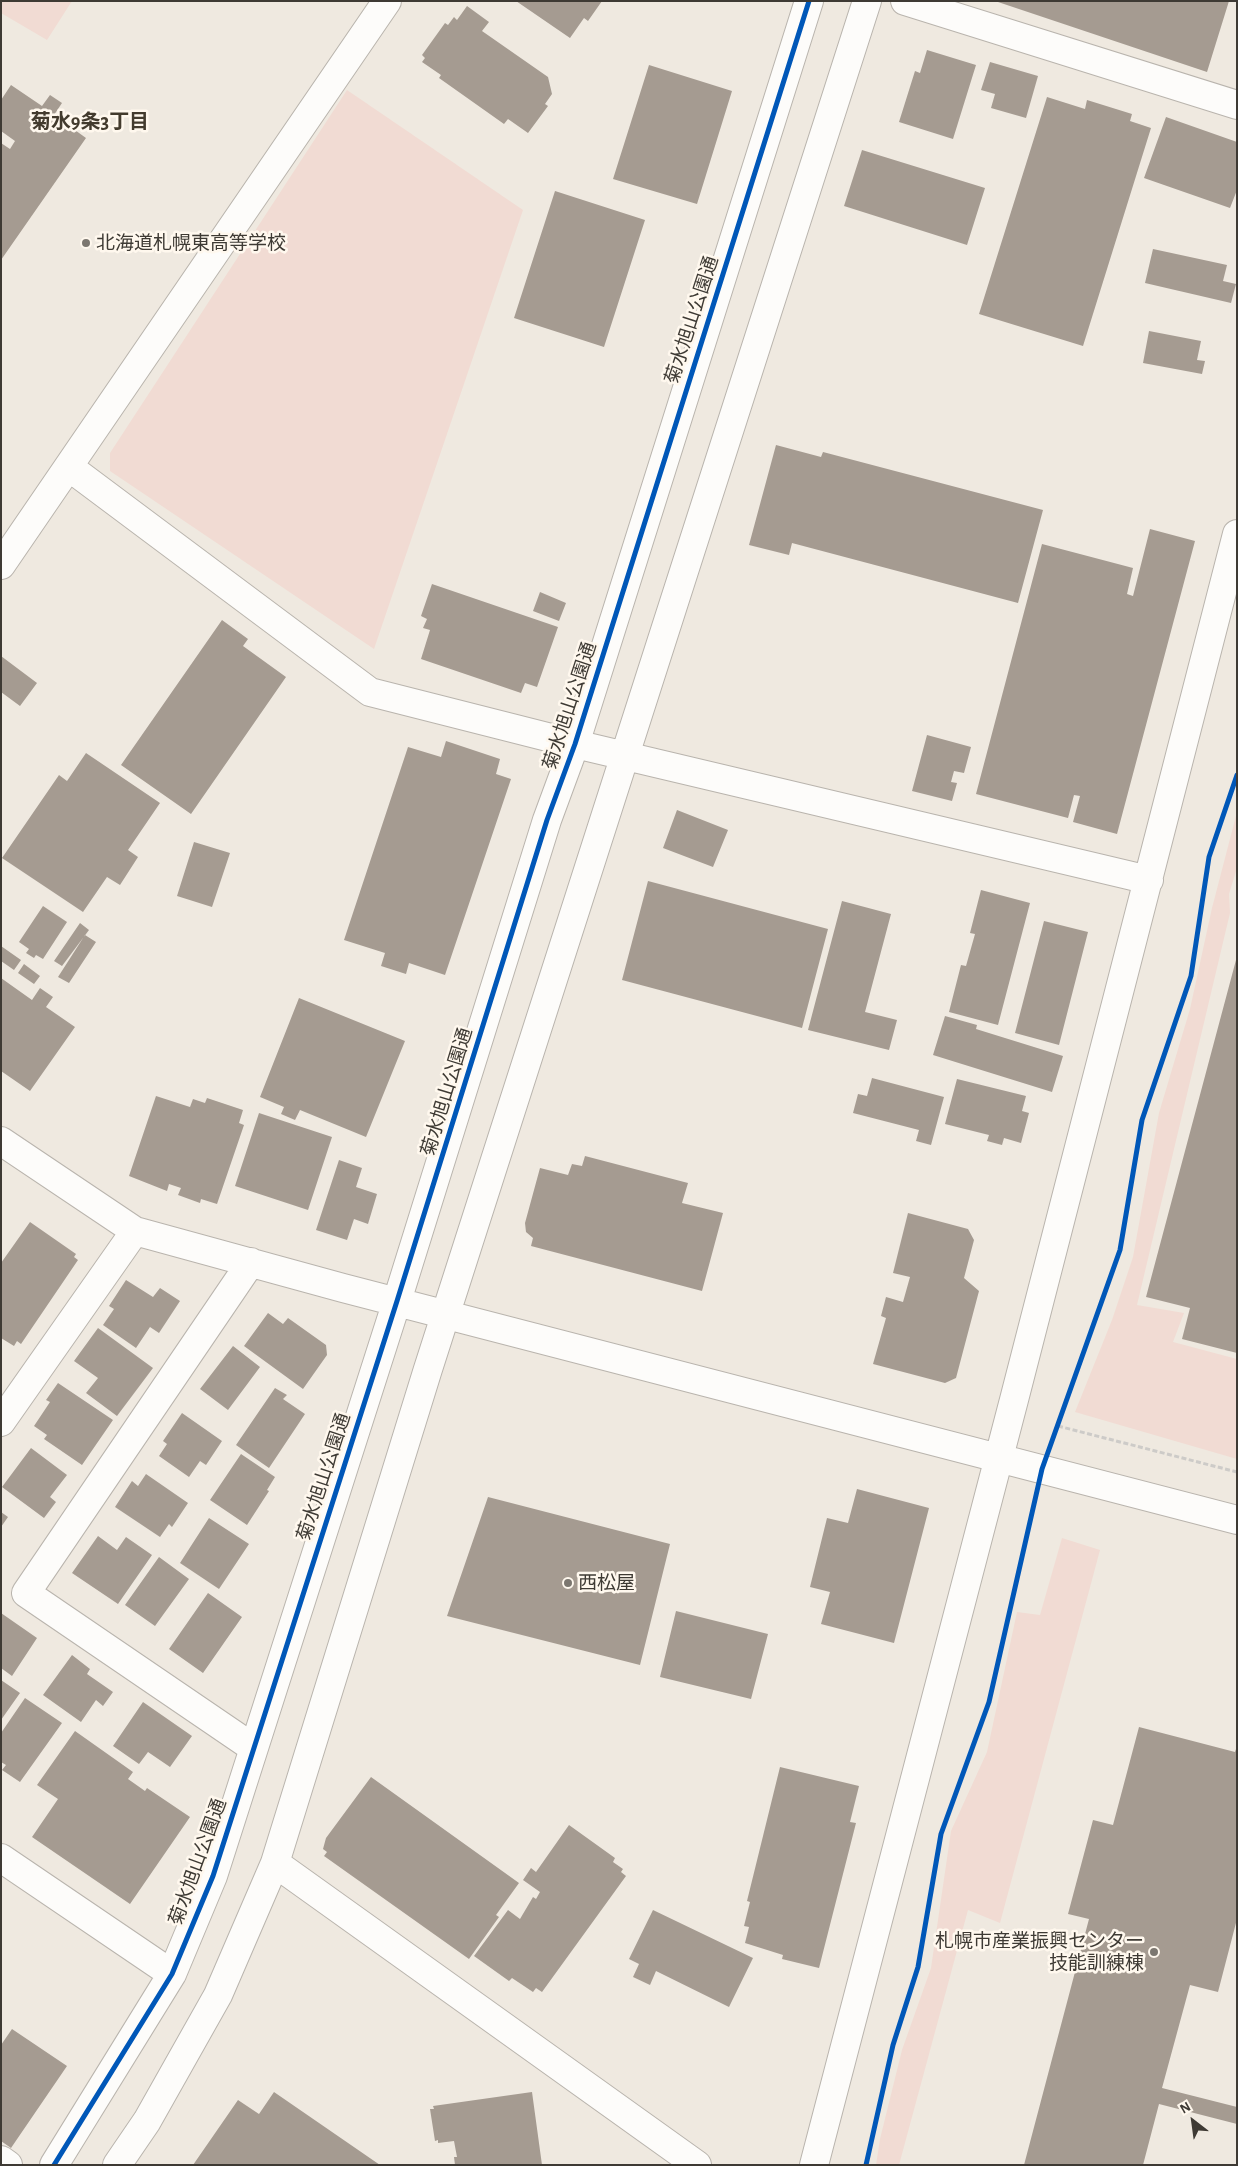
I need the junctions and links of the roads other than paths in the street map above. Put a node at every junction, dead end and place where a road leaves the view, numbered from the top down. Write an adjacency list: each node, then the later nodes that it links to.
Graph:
1 (387, 1): 6 (street)
2 (809, 1): 9 (street, 菊水旭山公園通)
3 (867, 1): 10 (street)
4 (905, 1): 5 (street)
5 (1237, 105)
6 (69, 467): 8 (street); 9 (street)
7 (1237, 534): 11 (street)
8 (1, 565)
9 (574, 744): 10 (street); 15 (street, 菊水旭山公園通)
10 (627, 756): 11 (street); 16 (street)
11 (1149, 880): 18 (street)
12 (1, 1141): 13 (street)
13 (135, 1231): 14 (street); 17 (street)
14 (251, 1262): 15 (street); 20 (street)
15 (397, 1301): 16 (street); 20 (street, 菊水旭山公園通)
16 (446, 1314): 18 (street); 22 (street)
17 (1, 1422)
18 (999, 1458): 19 (street); 29 (street)
19 (1237, 1520)
20 (252, 1747): 23 (street, 菊水旭山公園通)
21 (1, 1858): 23 (street)
22 (275, 1863): 27 (street); 28 (street)
23 (172, 1974): 26 (street, 菊水旭山公園通)
24 (1, 2160): 25 (street)
25 (8, 2165)
26 (54, 2165)
27 (117, 2165)
28 (697, 2165)
29 (814, 2165)

